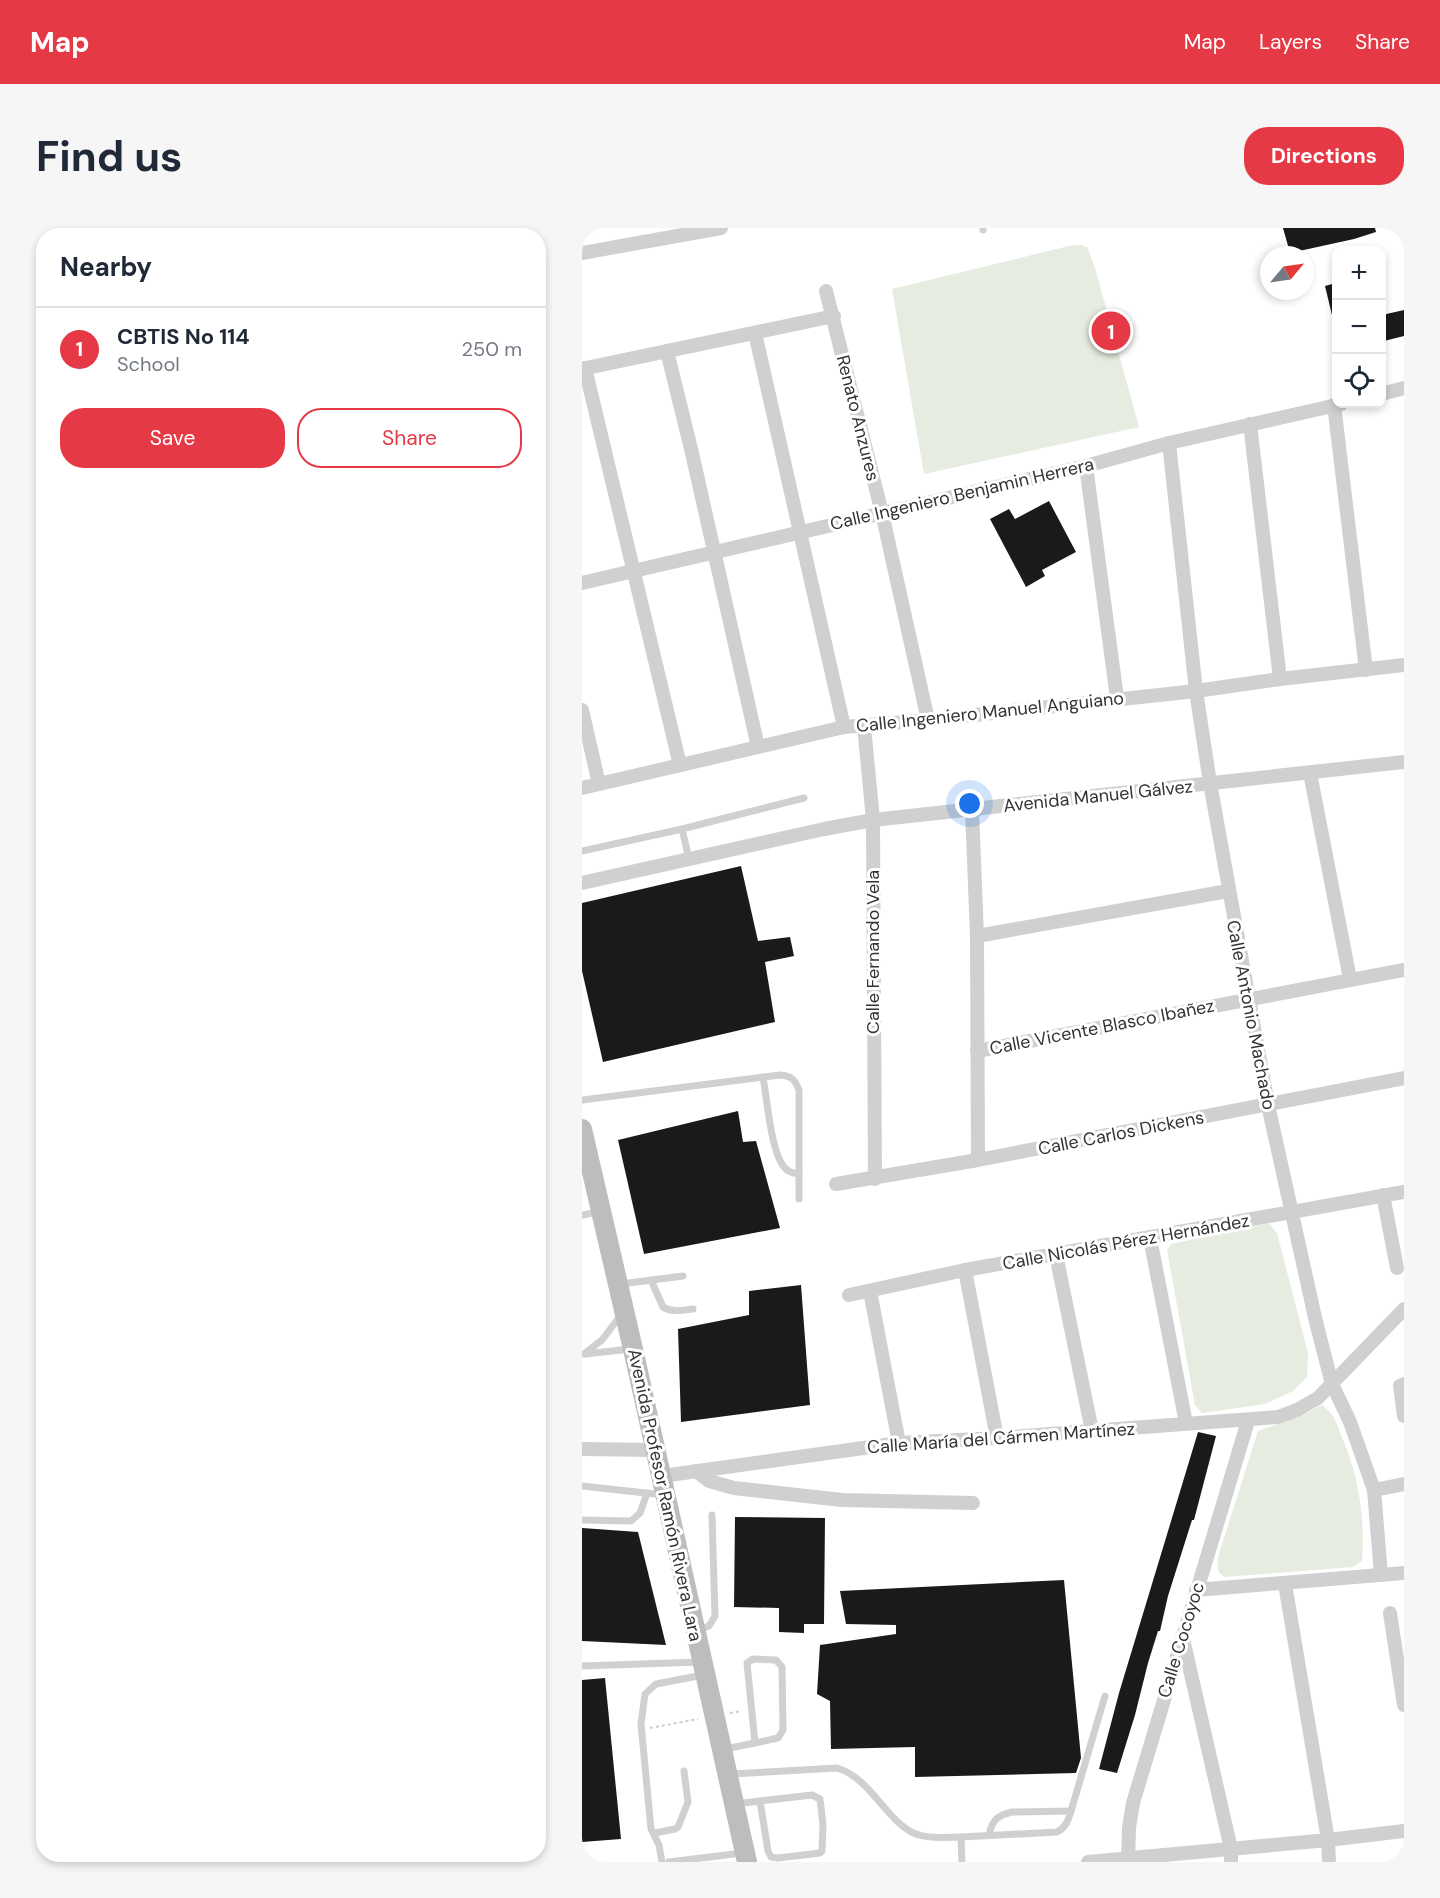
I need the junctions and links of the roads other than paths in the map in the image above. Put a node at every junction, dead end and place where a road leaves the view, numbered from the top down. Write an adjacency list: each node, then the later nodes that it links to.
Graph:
1 (721, 228): 2 (street)
2 (668, 233): 3 (street)
3 (582, 254)
4 (826, 291): 5 (street, Renato Anzures)
5 (834, 316): 6 (street); 16 (street, Renato Anzures)
6 (754, 333): 7 (street); 17 (street)
7 (667, 351): 8 (street); 18 (street)
8 (584, 368): 19 (street)
9 (1404, 388): 10 (street)
10 (1386, 393)
11 (1332, 405): 13 (street, Calle Ingeniero Benjamin Herrera)
12 (1337, 408): 22 (street)
13 (1250, 424): 14 (street, Calle Ingeniero Benjamin Herrera); 23 (street)
14 (1169, 443): 15 (street, Calle Ingeniero Benjamin Herrera); 24 (street, Calle Antonio Machado)
15 (1086, 466): 16 (street, Calle Ingeniero Benjamin Herrera); 25 (street)
16 (882, 513): 17 (street, Calle Ingeniero Benjamin Herrera); 27 (street, Renato Anzures)
17 (800, 532): 18 (street, Calle Ingeniero Benjamin Herrera); 29 (street)
18 (715, 551): 19 (street, Calle Ingeniero Benjamin Herrera); 30 (street)
19 (634, 571): 20 (street, Calle Ingeniero Benjamin Herrera); 32 (street)
20 (582, 583)
21 (1404, 665): 22 (street, Calle Ingeniero Manuel Anguiano)
22 (1366, 670): 23 (street, Calle Ingeniero Manuel Anguiano)
23 (1280, 679): 24 (street, Calle Ingeniero Manuel Anguiano)
24 (1196, 691): 25 (street, Calle Ingeniero Manuel Anguiano); 34 (street, Calle Antonio Machado)
25 (1117, 698): 27 (street, Calle Ingeniero Manuel Anguiano)
26 (582, 710): 35 (street)
27 (928, 720): 28 (street, Calle Ingeniero Manuel Anguiano)
28 (864, 726): 29 (street, Calle Ingeniero Manuel Anguiano); 39 (street, Calle Fernando Vela)
29 (844, 728): 30 (street, Calle Ingeniero Manuel Anguiano)
30 (758, 747): 32 (street, Calle Ingeniero Manuel Anguiano)
31 (1404, 762): 33 (street, Avenida Manuel Gálvez)
32 (680, 765): 35 (street, Calle Ingeniero Manuel Anguiano)
33 (1310, 773): 34 (street, Avenida Manuel Gálvez); 47 (street)
34 (1210, 783): 38 (street, Avenida Manuel Gálvez); 44 (street, Calle Antonio Machado)
35 (600, 784): 36 (street, Calle Ingeniero Manuel Anguiano)
36 (582, 788)
37 (804, 798): 40 (lane)
38 (972, 810): 39 (street, Avenida Manuel Gálvez); 45 (street)
39 (873, 820): 42 (street, Avenida Manuel Gálvez); 57 (street, Calle Fernando Vela)
40 (682, 829): 41 (lane); 42 (lane)
41 (582, 851)
42 (689, 859): 43 (street, Avenida Manuel Gálvez)
43 (582, 883)
44 (1228, 891): 45 (street); 48 (street, Calle Antonio Machado)
45 (977, 936): 49 (street)
46 (1404, 970): 47 (street, Calle Vicente Blasco Ibañez)
47 (1350, 980): 48 (street, Calle Vicente Blasco Ibañez)
48 (1248, 1000): 49 (street, Calle Vicente Blasco Ibañez); 53 (street, Calle Antonio Machado)
49 (977, 1051): 55 (street)
50 (763, 1077): 52 (lane); 56 (lane); 56 (lane)
51 (1404, 1078): 53 (street, Calle Carlos Dickens)
52 (582, 1100)
53 (1268, 1105): 55 (street, Calle Carlos Dickens); 62 (street, Calle Antonio Machado)
54 (582, 1129): 63 (main road, Avenida Profesor Ramón Rivera Lara)
55 (978, 1160): 57 (street, Calle Carlos Dickens)
56 (800, 1174): 61 (lane)
57 (875, 1179): 58 (street, Calle Carlos Dickens)
58 (836, 1184)
59 (1404, 1192): 60 (street, Calle Nicolás Pérez Hernández)
60 (1383, 1195): 62 (street, Calle Nicolás Pérez Hernández); 66 (street)
61 (799, 1199)
62 (1291, 1212): 64 (street, Calle Nicolás Pérez Hernández); 78 (street, Calle Antonio Machado)
63 (592, 1213): 70 (main road, Avenida Profesor Ramón Rivera Lara)
64 (1150, 1238): 65 (street, Calle Nicolás Pérez Hernández); 82 (street)
65 (1056, 1255): 67 (street, Calle Nicolás Pérez Hernández); 83 (street)
66 (1397, 1268)
67 (965, 1270): 71 (street, Calle Nicolás Pérez Hernández); 84 (street)
68 (683, 1276): 69 (lane)
69 (651, 1280): 70 (lane); 73 (lane)
70 (618, 1285): 75 (main road, Avenida Profesor Ramón Rivera Lara)
71 (870, 1291): 72 (street, Calle Nicolás Pérez Hernández); 85 (street)
72 (849, 1295)
73 (693, 1309)
74 (1404, 1309): 78 (street, Calle María del Cármen Martínez)
75 (624, 1311): 76 (main road, Avenida Profesor Ramón Rivera Lara); 77 (lane)
76 (633, 1349): 77 (lane); 87 (main road, Avenida Profesor Ramón Rivera Lara)
77 (583, 1354)
78 (1332, 1384): 81 (street, Calle María del Cármen Martínez); 92 (street, Calle Antonio Machado)
79 (1397, 1386): 80 (street)
80 (1404, 1416)
81 (1248, 1421): 82 (street, Calle María del Cármen Martínez); 100 (street, Calle Cocoyoc)
82 (1186, 1423): 83 (street, Calle María del Cármen Martínez)
83 (1092, 1431): 84 (street, Calle María del Cármen Martínez)
84 (997, 1438): 85 (street, Calle María del Cármen Martínez)
85 (899, 1443): 88 (street, Calle María del Cármen Martínez)
86 (582, 1449): 87 (street)
87 (655, 1450): 89 (main road, Avenida Profesor Ramón Rivera Lara)
88 (696, 1471): 89 (street, Calle María del Cármen Martínez); 94 (street)
89 (662, 1476): 93 (main road, Avenida Profesor Ramón Rivera Lara)
90 (1404, 1484): 92 (street)
91 (582, 1486): 93 (lane)
92 (1374, 1490): 98 (street, Calle Antonio Machado)
93 (657, 1494): 96 (lane); 102 (main road, Avenida Profesor Ramón Rivera Lara)
94 (973, 1503)
95 (712, 1515): 102 (lane)
96 (582, 1520)
97 (1404, 1573): 98 (street)
98 (1381, 1575): 99 (street)
99 (1285, 1584): 100 (street); 119 (street)
100 (1196, 1590): 103 (street, Calle Cocoyoc)
101 (1390, 1613): 107 (street)
102 (695, 1630): 105 (main road, Avenida Profesor Ramón Rivera Lara)
103 (1182, 1637): 120 (street); 122 (street, Calle Cocoyoc)
104 (582, 1666): 105 (lane)
105 (704, 1668): 109 (main road, Avenida Profesor Ramón Rivera Lara); 116 (lane)
106 (1105, 1696): 114 (lane)
107 (1404, 1706)
108 (754, 1743): 108 (lane); 109 (lane)
109 (722, 1749): 111 (main road, Avenida Profesor Ramón Rivera Lara)
110 (684, 1771): 116 (lane)
111 (728, 1774): 113 (main road, Avenida Profesor Ramón Rivera Lara); 118 (lane)
112 (760, 1801): 112 (lane); 113 (lane)
113 (735, 1804): 121 (main road, Avenida Profesor Ramón Rivera Lara)
114 (1071, 1811): 117 (lane); 117 (lane)
115 (1404, 1830): 119 (street)
116 (655, 1833): 123 (lane)
117 (989, 1834): 118 (lane)
118 (961, 1837): 125 (lane)
119 (1328, 1840): 120 (street); 127 (street)
120 (1231, 1855): 122 (street)
121 (746, 1857): 124 (lane)
122 (1127, 1860): 126 (street)
123 (662, 1862)
124 (669, 1862)
125 (962, 1862)
126 (1088, 1862)
127 (1329, 1862)

